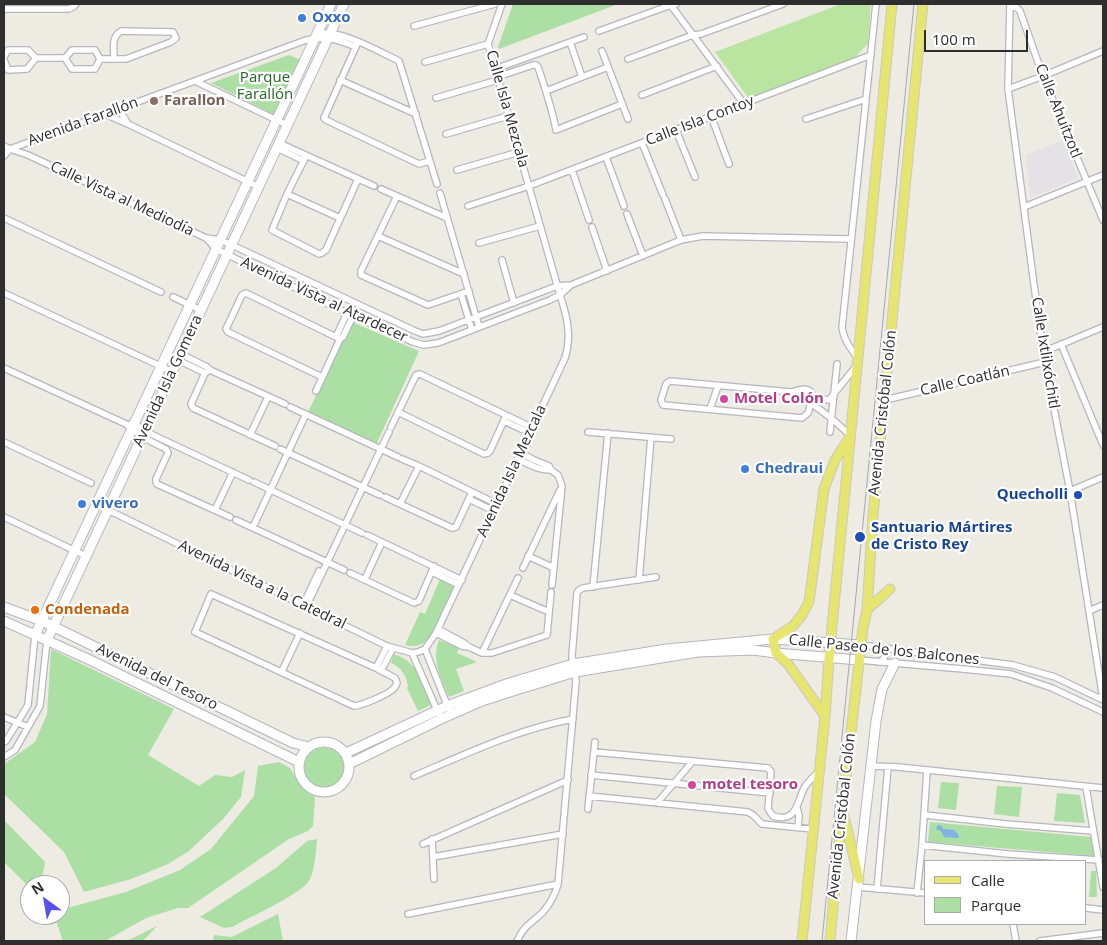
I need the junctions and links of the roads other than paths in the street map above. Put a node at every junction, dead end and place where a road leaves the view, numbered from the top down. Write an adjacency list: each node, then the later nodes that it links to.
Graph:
1 (76, 4): 12 (street)
2 (331, 4): 17 (main road, Avenida Isla Gomera)
3 (344, 4): 16 (main road, Avenida Isla Gomera)
4 (495, 4): 13 (street)
5 (502, 4): 20 (street, Calle Isla Mezcala)
6 (672, 4): 14 (street); 15 (street)
7 (783, 4): 15 (street)
8 (876, 4): 24 (street)
9 (892, 4): 130 (main road, Avenida Cristóbal Colón)
10 (923, 4): 143 (main road, Avenida Cristóbal Colón)
11 (1010, 5): 35 (street, Calle Ahuítzotl); 40 (street, Calle Ixtlilxóchitl)
12 (4, 9)
13 (414, 26)
14 (599, 31)
15 (693, 34): 30 (street); 32 (street)
16 (329, 35): 17 (street); 21 (street); 56 (main road, Avenida Isla Gomera)
17 (313, 37): 39 (street, Avenida Farallón); 54 (main road, Avenida Isla Gomera)
18 (584, 37): 19 (street)
19 (570, 42): 34 (street); 36 (street)
20 (488, 44): 31 (street); 34 (street, Calle Isla Mezcala)
21 (357, 45): 38 (street); 49 (street)
22 (602, 51): 33 (street)
23 (1103, 51): 35 (street)
24 (871, 56): 44 (street); 46 (street, Calle Isla Contoy)
25 (4, 58): 26 (street); 26 (street)
26 (36, 58): 27 (street)
27 (65, 58): 28 (street); 28 (street)
28 (100, 59): 29 (street)
29 (114, 59): 29 (street)
30 (628, 59)
31 (425, 62)
32 (717, 66): 42 (street); 46 (street)
33 (608, 67): 36 (street); 45 (street)
34 (495, 69): 37 (street, Calle Isla Mezcala)
35 (1042, 76): 40 (street); 75 (street, Calle Ahuítzotl)
36 (582, 77): 41 (street)
37 (498, 78): 41 (street); 43 (street); 50 (street, Calle Isla Mezcala)
38 (340, 80): 49 (street); 67 (street)
39 (195, 81): 47 (street, Avenida Farallón); 54 (street)
40 (1008, 89): 86 (street, Calle Ixtlilxóchitl)
41 (546, 91): 45 (street)
42 (642, 95)
43 (436, 98)
44 (866, 99): 53 (street); 99 (street)
45 (622, 104): 52 (street)
46 (744, 104): 51 (street, Calle Isla Contoy)
47 (119, 109): 48 (street, Avenida Farallón); 55 (street)
48 (105, 114): 55 (street); 62 (street, Avenida Farallón)
49 (416, 114): 67 (street)
50 (508, 116): 58 (street); 63 (street, Calle Isla Mezcala)
51 (711, 116): 57 (street, Calle Isla Contoy); 68 (street)
52 (628, 119)
53 (806, 119)
54 (277, 120): 56 (street); 74 (main road, Avenida Isla Gomera)
55 (128, 124): 74 (street)
56 (288, 125): 61 (main road, Avenida Isla Gomera)
57 (676, 130): 59 (street, Calle Isla Contoy); 72 (street)
58 (446, 134)
59 (642, 143): 65 (street, Calle Isla Contoy); 98 (street)
60 (4, 146): 62 (street, Calle Vista al Mediodía)
61 (278, 146): 66 (street); 79 (main road, Avenida Isla Gomera)
62 (10, 149): 64 (street, Avenida Farallón); 96 (street, Calle Vista al Mediodía)
63 (519, 152): 69 (street); 78 (street, Calle Isla Mezcala)
64 (4, 156)
65 (606, 157): 70 (street, Calle Isla Contoy); 85 (street)
66 (305, 159): 73 (street); 82 (street)
67 (430, 161): 76 (street)
68 (729, 164)
69 (457, 170)
70 (572, 170): 78 (street, Calle Isla Contoy); 91 (street)
71 (1103, 175): 75 (street)
72 (695, 177)
73 (358, 179): 77 (street); 89 (street)
74 (248, 182): 79 (street); 97 (main road, Avenida Isla Gomera)
75 (1087, 182): 86 (street); 92 (street, Calle Ahuítzotl)
76 (437, 184)
77 (374, 186)
78 (529, 186): 84 (street, Calle Isla Contoy); 93 (street, Calle Isla Mezcala)
79 (259, 187): 101 (main road, Avenida Isla Gomera)
80 (381, 189): 83 (street)
81 (440, 193): 90 (street)
82 (288, 194): 89 (street); 89 (street)
83 (397, 196): 90 (street); 95 (street)
84 (468, 206)
85 (624, 206)
86 (1024, 207): 128 (street, Calle Ixtlilxóchitl)
87 (627, 214): 104 (street)
88 (4, 218): 111 (street)
89 (340, 218)
90 (447, 218): 107 (street)
91 (589, 220)
92 (1103, 220)
93 (540, 226): 100 (street); 108 (street, Avenida Isla Mezcala)
94 (592, 227): 106 (street)
95 (378, 236): 107 (street); 113 (street)
96 (206, 238): 97 (street, Calle Vista al Mediodía); 102 (street, Calle Vista al Mediodía)
97 (220, 240): 101 (street, Avenida Vista al Atardecer); 102 (main road, Avenida Isla Gomera)
98 (681, 240): 99 (street, Avenida Vista al Atardecer); 104 (street, Avenida Vista al Atardecer)
99 (850, 240): 130 (street)
100 (479, 243)
101 (232, 245): 103 (main road, Avenida Isla Gomera); 122 (street, Avenida Vista al Atardecer)
102 (216, 249): 103 (street, Avenida Vista al Atardecer); 117 (main road, Avenida Isla Gomera)
103 (227, 254): 118 (main road, Avenida Isla Gomera); 119 (street, Avenida Vista al Atardecer)
104 (643, 256): 106 (street, Avenida Vista al Atardecer)
105 (502, 260): 116 (street)
106 (606, 271): 109 (street, Avenida Vista al Atardecer)
107 (464, 274): 110 (street)
108 (557, 286): 109 (street, Avenida Vista al Atardecer); 114 (street, Avenida Isla Mezcala); 116 (street, Avenida Vista al Atardecer)
109 (572, 286): 114 (street, Avenida Vista al Atardecer)
110 (469, 291): 113 (street); 121 (street)
111 (161, 292)
112 (4, 293): 133 (street)
113 (461, 294): 122 (street)
114 (560, 295): 124 (street, Avenida Vista al Atardecer); 150 (street, Avenida Isla Mezcala)
115 (173, 297): 117 (street)
116 (514, 303): 121 (street, Avenida Vista al Atardecer)
117 (190, 304): 118 (street); 133 (main road, Avenida Isla Gomera)
118 (201, 310): 129 (main road, Avenida Isla Gomera)
119 (347, 313): 120 (street, Avenida Vista al Atardecer); 126 (street)
120 (354, 316): 125 (street, Avenida Vista al Atardecer); 126 (street)
121 (477, 317): 122 (street, Avenida Vista al Atardecer); 124 (street)
122 (469, 320): 125 (street)
123 (1103, 326): 127 (street)
124 (480, 327): 125 (street, Avenida Vista al Atardecer)
125 (472, 330)
126 (338, 338): 137 (street); 137 (street)
127 (1061, 344): 128 (street); 160 (street)
128 (1043, 352): 131 (street, Calle Ixtlilxóchitl)
129 (179, 357): 135 (street); 136 (main road, Avenida Isla Gomera)
130 (857, 361): 140 (street); 156 (main road, Avenida Cristóbal Colón)
131 (1045, 362): 143 (street, Calle Coatlán); 171 (street, Calle Ixtlilxóchitl)
132 (837, 364): 140 (street)
133 (161, 366): 136 (street); 149 (main road, Avenida Isla Gomera)
134 (4, 368): 149 (street)
135 (207, 370): 141 (street); 155 (street)
136 (172, 372): 153 (main road, Avenida Isla Gomera)
137 (322, 377): 139 (street)
138 (718, 386): 142 (street); 144 (street); 144 (street)
139 (316, 391)
140 (834, 395): 142 (street); 148 (street)
141 (268, 396): 146 (street); 155 (street)
142 (811, 400): 144 (street); 148 (street)
143 (885, 400): 205 (main road, Avenida Cristóbal Colón)
144 (710, 409)
145 (398, 412): 147 (street); 147 (street); 161 (street)
146 (306, 414): 161 (street); 162 (street)
147 (505, 418): 150 (street)
148 (831, 418): 152 (street); 156 (street)
149 (130, 426): 153 (street); 185 (main road, Avenida Isla Gomera)
150 (531, 430): 163 (street, Avenida Isla Mezcala)
151 (588, 432): 154 (street)
152 (830, 432)
153 (144, 433): 165 (street); 176 (main road, Avenida Isla Gomera); 177 (street)
154 (608, 433): 157 (street); 198 (street)
155 (250, 435): 162 (street)
156 (850, 436): 214 (main road); 216 (main road, Avenida Cristóbal Colón)
157 (651, 437): 158 (street); 195 (street)
158 (671, 439)
159 (4, 442): 167 (street)
160 (1103, 445)
161 (381, 449): 164 (street); 169 (street)
162 (288, 452): 169 (street); 170 (street)
163 (520, 456): 168 (street); 175 (street, Avenida Isla Mezcala)
164 (418, 466): 172 (street); 174 (street)
165 (232, 472): 170 (street); 177 (street)
166 (1103, 477): 171 (street)
167 (90, 483)
168 (562, 486): 187 (street); 190 (street)
169 (363, 487): 174 (street); 182 (street)
170 (271, 490): 182 (street); 183 (street)
171 (1070, 491): 206 (street, Calle Ixtlilxóchitl)
172 (472, 492): 173 (street); 175 (street)
173 (469, 499): 174 (street); 178 (street)
174 (400, 504)
175 (496, 504): 178 (street, Avenida Isla Mezcala)
176 (108, 510): 186 (main road, Avenida Isla Gomera); 203 (street, Avenida Vista a la Catedral)
177 (215, 510): 180 (street)
178 (494, 511): 196 (street, Avenida Isla Mezcala)
179 (4, 517): 185 (street)
180 (230, 517)
181 (236, 520): 183 (street)
182 (345, 525): 184 (street); 188 (street)
183 (254, 527): 188 (street)
184 (382, 542): 191 (street); 194 (street)
185 (75, 551): 186 (street); 209 (main road, Avenida Isla Gomera)
186 (86, 556): 210 (main road, Avenida Isla Gomera)
187 (528, 556): 189 (street); 190 (street)
188 (326, 561): 194 (street); 203 (street)
189 (523, 568)
190 (554, 568): 197 (street)
191 (433, 569): 194 (street); 196 (street)
192 (656, 577): 195 (street)
193 (518, 578): 201 (street)
194 (364, 579)
195 (639, 580): 198 (street)
196 (460, 582): 211 (street, Avenida Isla Mezcala)
197 (552, 585)
198 (594, 586): 227 (street)
199 (890, 589): 205 (main road)
200 (551, 592): 207 (street)
201 (510, 595): 207 (street); 221 (street)
202 (1103, 605): 206 (street)
203 (305, 606): 218 (street, Avenida Vista a la Catedral)
204 (4, 607): 209 (main road, Avenida del Tesoro)
205 (867, 610): 217 (main road, Avenida Cristóbal Colón)
206 (1089, 611): 230 (street, Calle Ixtlilxóchitl)
207 (549, 612): 221 (street)
208 (4, 621): 213 (main road, Avenida del Tesoro)
209 (42, 622): 210 (main road, Avenida del Tesoro); 213 (main road, Avenida Isla Gomera)
210 (54, 627): 215 (main road, Avenida Isla Gomera); 241 (main road, Avenida del Tesoro)
211 (437, 631): 220 (street, Avenida Isla Mezcala); 221 (street)
212 (300, 633): 228 (street); 229 (street); 229 (street)
213 (35, 635): 215 (main road, Avenida del Tesoro); 237 (street, Avenida Isla Gomera)
214 (773, 639): 216 (main road, Calle Paseo de los Balcones); 222 (main road); 227 (main road, Calle Paseo de los Balcones)
215 (47, 640): 238 (street, Avenida Isla Gomera); 246 (main road, Avenida del Tesoro)
216 (830, 642): 217 (main road, Calle Paseo de los Balcones); 223 (main road, Avenida Cristóbal Colón)
217 (861, 645): 219 (street, Calle Paseo de los Balcones); 224 (main road, Avenida Cristóbal Colón)
218 (390, 647): 220 (street, Avenida Vista a la Catedral); 228 (street)
219 (881, 648): 225 (street); 230 (street, Calle Paseo de los Balcones)
220 (418, 651): 231 (street); 233 (street)
221 (482, 653)
222 (776, 653): 223 (main road, Calle Paseo de los Balcones); 227 (main road, Calle Paseo de los Balcones); 234 (main road)
223 (829, 658): 224 (main road, Calle Paseo de los Balcones); 234 (main road, Avenida Cristóbal Colón)
224 (860, 660): 225 (street, Calle Paseo de los Balcones); 263 (main road, Avenida Cristóbal Colón)
225 (878, 662): 226 (street, Calle Paseo de los Balcones)
226 (895, 664): 232 (street, Calle Paseo de los Balcones); 248 (main road, Avenida Cristóbal Colón)
227 (574, 668): 231 (main road, Calle Paseo de los Balcones); 236 (street)
228 (378, 670): 229 (street)
229 (282, 671)
230 (1103, 700)
231 (449, 711): 233 (main road, Calle Paseo de los Balcones)
232 (1103, 712)
233 (439, 715): 243 (main road, Calle Paseo de los Balcones); 247 (main road, Calle Paseo de los Balcones)
234 (825, 716): 250 (main road, Avenida Cristóbal Colón)
235 (4, 717): 237 (street)
236 (573, 719): 253 (street); 254 (street)
237 (18, 723): 238 (street); 239 (street, Avenida Isla Gomera)
238 (28, 727): 244 (street, Avenida Isla Gomera)
239 (4, 742)
240 (595, 742): 242 (street)
241 (310, 747): 243 (main road); 246 (main road)
242 (594, 752): 245 (street); 252 (street)
243 (346, 753): 247 (main road)
244 (4, 757)
245 (693, 761): 255 (street); 258 (street)
246 (299, 762): 247 (main road)
247 (349, 764)
248 (871, 766): 249 (street); 275 (main road, Avenida Cristóbal Colón)
249 (888, 767): 251 (street); 278 (street)
250 (820, 770): 261 (street); 266 (main road, Avenida Cristóbal Colón)
251 (927, 771): 256 (street); 264 (street)
252 (591, 775): 255 (street); 259 (street)
253 (414, 776)
254 (568, 780): 268 (street); 269 (street)
255 (674, 783): 258 (street); 260 (street)
256 (1086, 787): 257 (street); 267 (street)
257 (1103, 788)
258 (770, 793): 261 (street)
259 (589, 796): 260 (street); 262 (street)
260 (657, 803): 265 (street)
261 (797, 808): 265 (street)
262 (588, 809)
263 (842, 810): 275 (main road); 288 (main road, Avenida Cristóbal Colón)
264 (924, 815): 267 (street); 271 (street)
265 (798, 828): 266 (street)
266 (813, 829): 287 (main road, Avenida Cristóbal Colón)
267 (1093, 831): 273 (street)
268 (563, 834): 272 (street); 276 (street)
269 (432, 840): 270 (street); 272 (street)
270 (423, 844)
271 (922, 845): 273 (street); 279 (street)
272 (433, 857): 274 (street)
273 (1099, 860): 277 (street)
274 (434, 879)
275 (858, 883): 278 (street); 289 (main road, Avenida Cristóbal Colón)
276 (558, 884): 283 (street); 286 (street)
277 (1103, 887)
278 (877, 889): 279 (street)
279 (917, 893): 280 (street)
280 (924, 893)
281 (1087, 908): 282 (street)
282 (1103, 910)
283 (408, 914)
284 (1013, 925): 290 (street)
285 (1103, 933): 291 (street)
286 (517, 941)
287 (802, 941)
288 (830, 941)
289 (851, 941)
290 (1016, 941)
291 (1040, 941)

